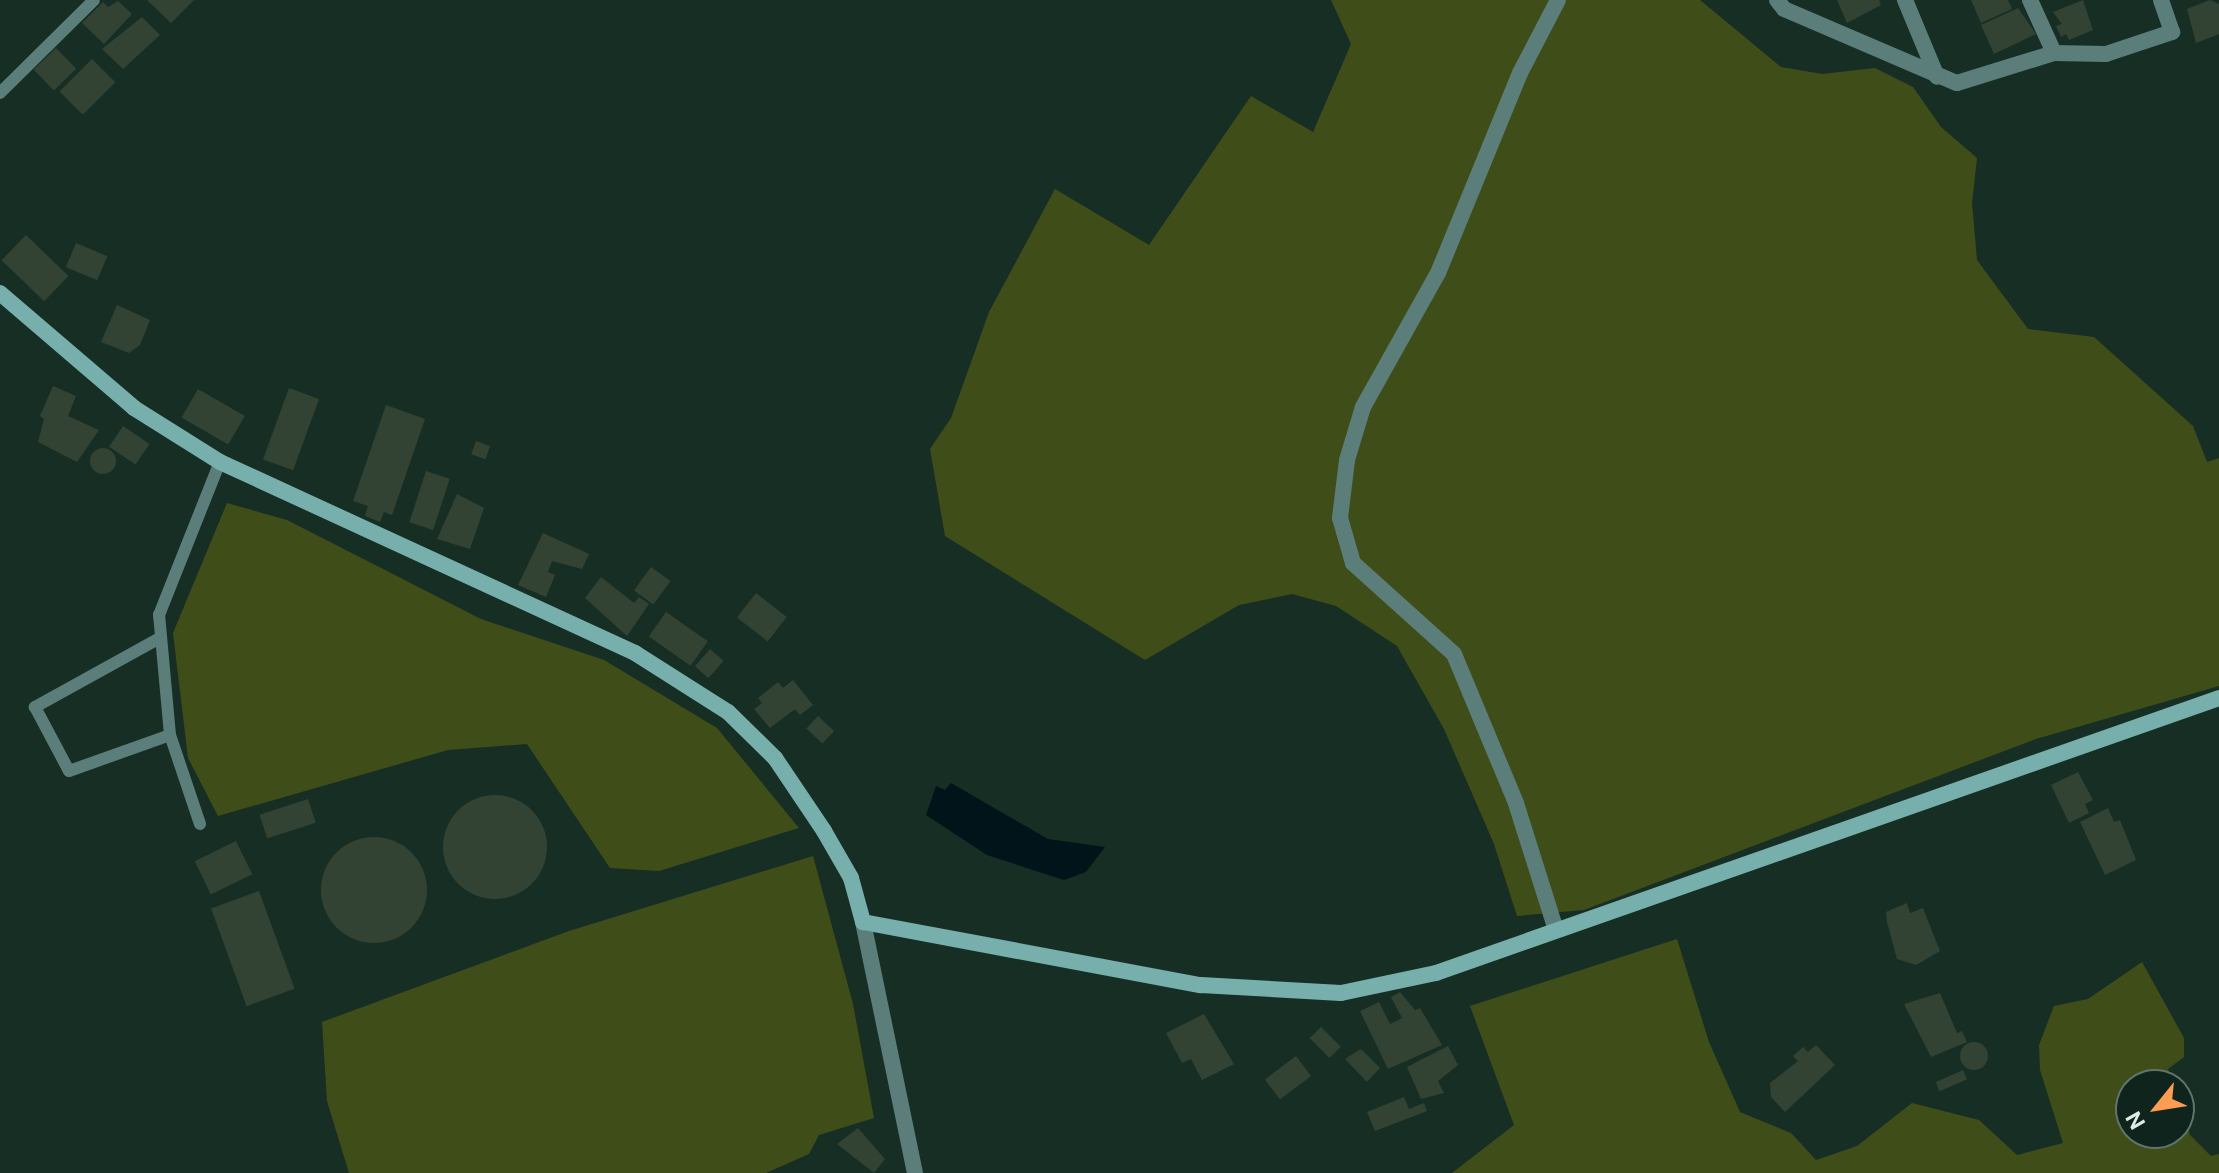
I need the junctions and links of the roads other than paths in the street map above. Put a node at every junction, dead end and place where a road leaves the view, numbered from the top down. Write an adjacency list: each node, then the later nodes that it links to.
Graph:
1 (94, 0): 9 (lane)
2 (1558, 0): 17 (street)
3 (1777, 0): 8 (street)
4 (1905, 0): 8 (street)
5 (2030, 0): 7 (street)
6 (2161, 0): 7 (street)
7 (2054, 53): 8 (street)
8 (1937, 77)
9 (0, 93)
10 (0, 293): 11 (street)
11 (220, 462): 12 (lane); 16 (street)
12 (158, 639): 14 (lane); 14 (lane)
13 (2218, 701): 17 (street)
14 (170, 735): 15 (lane)
15 (200, 824)
16 (863, 922): 17 (street); 18 (street)
17 (1555, 927)
18 (915, 1173)

